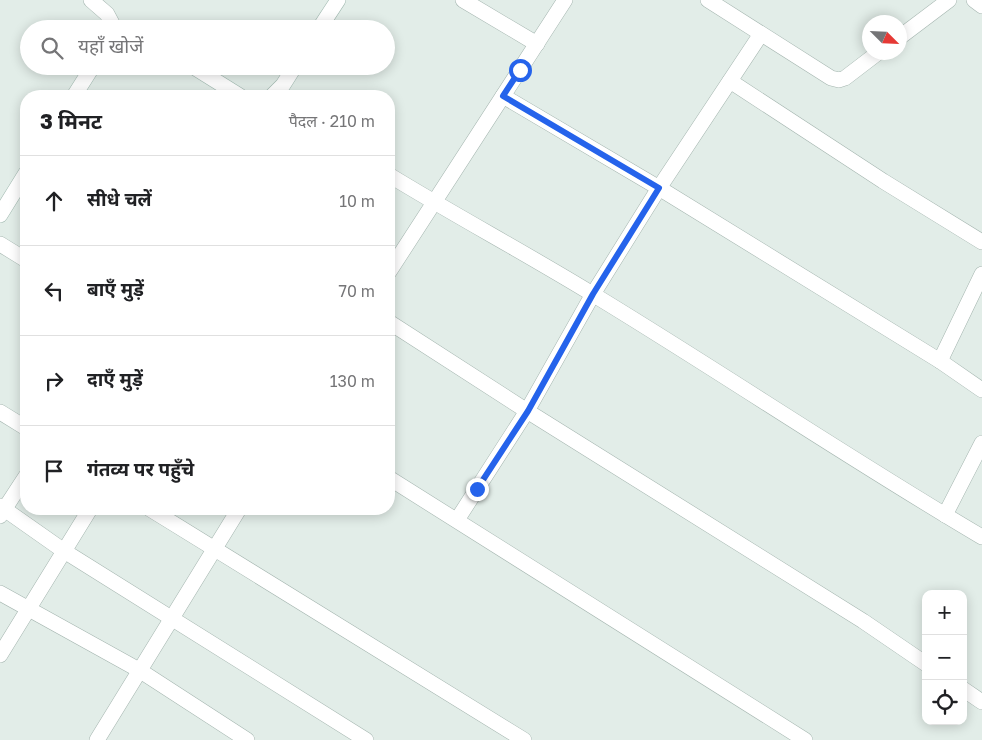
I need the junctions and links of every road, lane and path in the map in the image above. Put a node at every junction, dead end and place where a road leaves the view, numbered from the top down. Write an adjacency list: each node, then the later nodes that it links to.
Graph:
1 (91, 0): 9 (street)
2 (338, 0): 10 (street)
3 (462, 0): 13 (street)
4 (565, 0): 13 (street)
5 (708, 0): 12 (street)
6 (949, 0): 11 (street)
7 (974, 0): 8 (street)
8 (982, 6)
9 (110, 20)
10 (325, 20)
11 (907, 32)
12 (761, 34): 14 (street); 18 (street)
13 (537, 44): 22 (street)
14 (869, 60)
15 (87, 75): 19 (street)
16 (206, 75): 20 (street)
17 (289, 75): 21 (street)
18 (730, 81): 25 (street); 28 (street)
19 (78, 90)
20 (230, 90)
21 (278, 90)
22 (503, 96): 25 (street); 26 (street)
23 (395, 179): 26 (street)
24 (20, 183): 27 (street)
25 (659, 188): 33 (street); 35 (street)
26 (433, 202): 31 (street); 33 (street)
27 (0, 215)
28 (982, 242)
29 (0, 244): 30 (street)
30 (20, 256)
31 (395, 262)
32 (982, 274): 35 (street)
33 (593, 294): 37 (street); 47 (street)
34 (395, 326): 37 (street)
35 (940, 361): 36 (street)
36 (982, 390)
37 (528, 411): 48 (street); 56 (street)
38 (0, 412): 39 (street)
39 (20, 424)
40 (982, 444): 47 (street)
41 (395, 482): 48 (street)
42 (20, 485): 43 (street)
43 (2, 511): 51 (street)
44 (86, 515): 51 (street)
45 (160, 515): 50 (street)
46 (234, 515): 50 (street)
47 (945, 515): 49 (street)
48 (457, 520): 64 (street)
49 (982, 537)
50 (214, 548): 54 (street); 63 (street)
51 (64, 551): 53 (street); 54 (street)
52 (0, 593): 53 (street)
53 (28, 610): 55 (street); 57 (street)
54 (170, 619): 57 (street); 62 (street)
55 (0, 655)
56 (922, 661)
57 (138, 670): 60 (street); 61 (street)
58 (967, 692): 59 (street)
59 (982, 702)
60 (97, 740)
61 (247, 740)
62 (366, 740)
63 (524, 740)
64 (806, 740)

